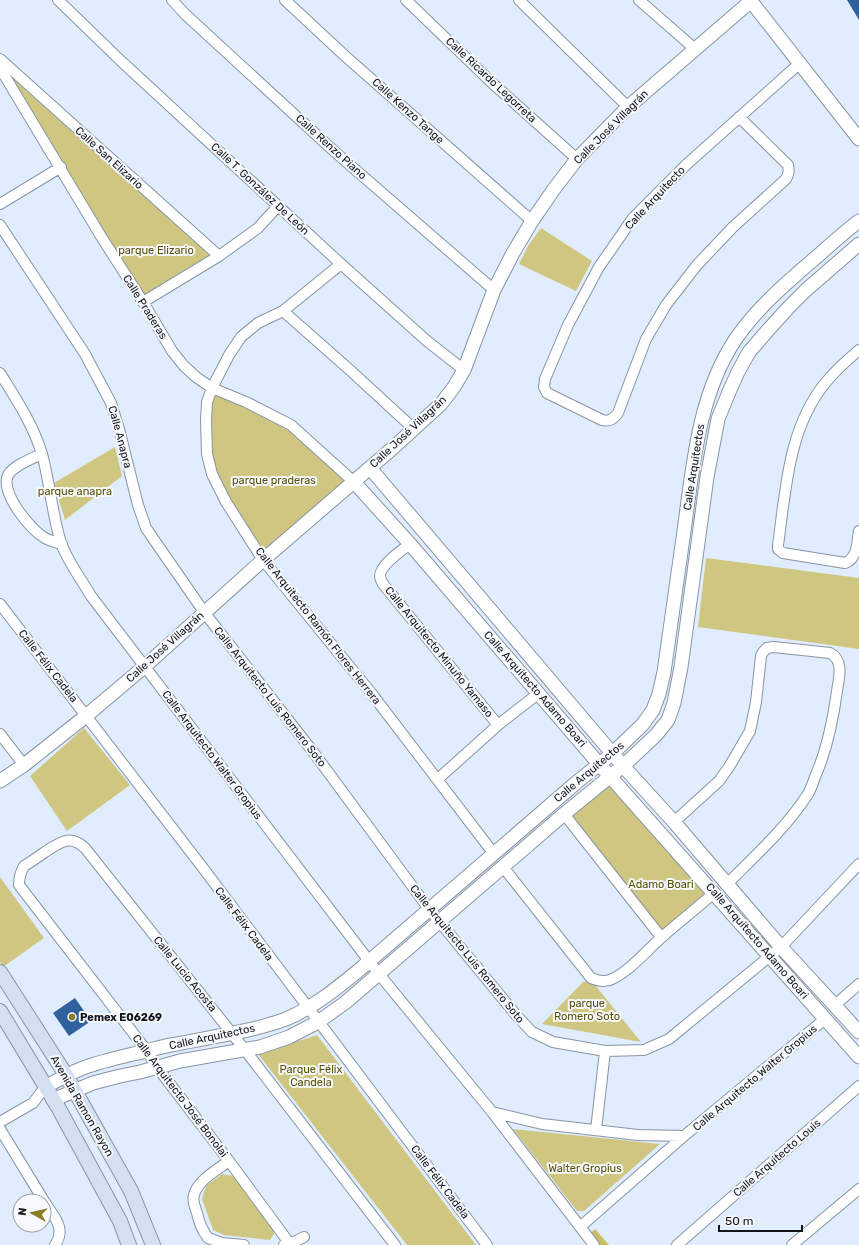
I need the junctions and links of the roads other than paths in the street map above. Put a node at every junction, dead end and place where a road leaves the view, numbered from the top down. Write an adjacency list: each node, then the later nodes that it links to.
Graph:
1 (58, 0): 8 (street, Calle T. González De León)
2 (172, 0): 26 (street, Calle Renzo Piano)
3 (285, 0): 20 (street, Calle Kenzo Tange)
4 (406, 0): 16 (street, Calle Ricardo Legorreta)
5 (519, 0): 13 (street)
6 (639, 0): 9 (street)
7 (751, 0): 9 (street, Calle José Villagrán); 11 (street)
8 (65, 4): 19 (street, Calle T. González De León)
9 (695, 49): 13 (street, Calle José Villagrán)
10 (0, 59): 24 (street, Calle San Elizario)
11 (800, 63): 14 (street, Calle Arquitecto); 15 (street)
12 (0, 68): 17 (street, Calle Praderas)
13 (628, 106): 16 (street, Calle José Villagrán)
14 (739, 116): 14 (street, Calle Arquitecto)
15 (859, 139)
16 (577, 159): 20 (street, Calle José Villagrán)
17 (61, 167): 18 (street); 27 (street, Calle Praderas)
18 (0, 204)
19 (278, 206): 24 (street); 25 (street, Calle T. González De León)
20 (532, 221): 26 (street, Calle José Villagrán)
21 (859, 221): 29 (street, Calle Arquitectos)
22 (0, 225): 47 (street, Calle Anapra)
23 (859, 244): 31 (street, Calle Arquitectos)
24 (219, 256): 27 (street)
25 (341, 264): 28 (street, Calle Arquitecto Ramón Flores Herrera); 32 (street, Calle T. González De León)
26 (494, 290): 32 (street, Calle José Villagrán)
27 (143, 302): 34 (street, Calle Praderas)
28 (283, 311): 34 (street, Calle Arquitecto Ramón Flores Herrera); 36 (street)
29 (735, 340): 31 (street); 44 (street, Calle Arquitectos)
30 (859, 350): 40 (street)
31 (749, 352): 45 (street, Calle Arquitectos)
32 (464, 370): 36 (street, Calle José Villagrán)
33 (0, 372): 35 (street, Calle Arquitecto Walter Gropius)
34 (212, 388): 39 (street, Calle Praderas); 43 (street, Calle Arquitecto Ramón Flores Herrera)
35 (4, 389): 37 (street, Calle Arquitecto Walter Gropius)
36 (414, 429): 38 (street, Calle José Villagrán)
37 (42, 454): 41 (street, Calle Arquitecto Walter Gropius); 41 (street)
38 (370, 468): 39 (street, Calle José Villagrán); 53 (street, Calle Arquitecto Adamo Boari)
39 (354, 482): 42 (street, Calle Arquitecto Adamo Boari); 43 (street, Calle José Villagrán)
40 (859, 531)
41 (62, 544): 48 (street, Calle Arquitecto Walter Gropius)
42 (410, 544): 49 (street, Calle Arquitecto Adamo Boari); 51 (street, Calle Arquitecto Minuño Yamaso)
43 (263, 560): 47 (street, Calle José Villagrán); 58 (street, Calle Arquitecto Ramón Flores Herrera)
44 (675, 594): 45 (street); 53 (street, Calle Arquitectos)
45 (691, 596): 56 (street, Calle Arquitectos)
46 (0, 604): 50 (street, Calle Félix Cadela)
47 (204, 612): 48 (street, Calle José Villagrán); 68 (street, Calle Arquitecto Luis Romero Soto)
48 (144, 667): 50 (street, Calle José Villagrán); 73 (street, Calle Arquitecto Walter Gropius)
49 (539, 693): 51 (street); 54 (street, Calle Arquitecto Adamo Boari)
50 (86, 716): 55 (street, Calle José Villagrán); 78 (street, Calle Félix Cadela)
51 (498, 725): 58 (street)
52 (0, 734): 55 (street)
53 (612, 753): 54 (street, Calle Arquitectos); 56 (street, Calle Arquitecto Adamo Boari)
54 (600, 764): 57 (street, Calle Arquitecto Adamo Boari); 62 (street, Calle Arquitectos)
55 (24, 765): 59 (street, Calle José Villagrán)
56 (623, 766): 57 (street, Calle Arquitectos); 61 (street, Calle Arquitecto Adamo Boari)
57 (610, 776): 60 (street, Calle Arquitectos); 67 (street, Calle Arquitecto Adamo Boari)
58 (438, 779): 62 (street, Calle Arquitecto Ramón Flores Herrera)
59 (0, 781)
60 (564, 814): 64 (street, Calle Arquitectos); 70 (street)
61 (674, 822): 66 (street, Calle Arquitecto Adamo Boari); 66 (street)
62 (494, 854): 68 (street, Calle Arquitectos)
63 (859, 864): 71 (street, Calle Arquitecto Luis Romero Soto)
64 (503, 867): 69 (street, Calle Arquitectos); 70 (street)
65 (19, 878): 83 (street, Calle Lucio Acosta); 85 (street, Calle Arquitecto José Bonolai)
66 (726, 885): 71 (street, Calle Arquitecto Adamo Boari)
67 (714, 893): 70 (street); 72 (street, Calle Arquitecto Adamo Boari)
68 (429, 909): 69 (street, Calle Arquitecto Luis Romero Soto); 73 (street, Calle Arquitectos)
69 (440, 923): 75 (street, Calle Arquitectos); 86 (street, Calle Arquitecto Luis Romero Soto)
70 (661, 937)
71 (781, 947): 72 (street, Calle Arquitecto Luis Romero Soto); 77 (street, Calle Arquitecto Adamo Boari)
72 (770, 956): 80 (street, Calle Arquitecto Adamo Boari); 86 (street, Calle Arquitecto Luis Romero Soto)
73 (370, 961): 75 (street, Calle Arquitecto Walter Gropius); 78 (street, Calle Arquitectos)
74 (0, 972): 89 (main road, Avenida Ramon Rayon)
75 (379, 974): 81 (street, Calle Arquitectos); 95 (street)
76 (859, 984): 77 (street)
77 (835, 1005): 82 (street, Calle Arquitecto Adamo Boari)
78 (307, 1008): 81 (street, Calle Félix Cadela); 83 (street, Calle Arquitectos)
79 (0, 1011): 91 (main road, Avenida Ramon Rayon)
80 (825, 1019): 87 (street, Calle Arquitecto Adamo Boari); 99 (street, Calle Arquitecto Walter Gropius)
81 (318, 1022): 84 (street, Calle Arquitectos); 112 (street, Calle Félix Cadela)
82 (859, 1032)
83 (233, 1034): 84 (street, Calle Lucio Acosta); 85 (street, Calle Arquitectos)
84 (245, 1050): 88 (street, Calle Arquitectos); 111 (street, Calle Lucio Acosta)
85 (147, 1051): 88 (street, Calle Arquitecto José Bonolai); 89 (street, Calle Arquitectos)
86 (605, 1051): 98 (street)
87 (859, 1057)
88 (157, 1067): 92 (street, Calle Arquitectos); 100 (street, Calle Arquitecto José Bonolai)
89 (66, 1075): 91 (street, Calle Arquitectos); 92 (main road, Avenida Ramon Rayon)
90 (859, 1086): 114 (street, Calle Arquitecto Louis)
91 (45, 1087): 93 (main road, Avenida Ramon Rayon); 94 (street)
92 (74, 1091): 93 (street, Calle Arquitectos); 109 (main road, Avenida Ramon Rayon)
93 (53, 1100): 94 (street); 108 (main road, Avenida Ramon Rayon)
94 (33, 1103): 96 (street)
95 (492, 1112): 98 (street, Calle Arquitecto Walter Gropius); 104 (street)
96 (0, 1122)
97 (0, 1129): 102 (street)
98 (596, 1130): 99 (street, Calle Arquitecto Walter Gropius)
99 (684, 1136): 104 (street, Calle Arquitecto Walter Gropius)
100 (229, 1161): 106 (street, Calle Arquitecto José Bonolai); 110 (street)
101 (859, 1189): 115 (street)
102 (39, 1193)
103 (52, 1214): 107 (street)
104 (580, 1227): 113 (street)
105 (304, 1238): 106 (street)
106 (287, 1244)
107 (55, 1245)
108 (129, 1245)
109 (153, 1245)
110 (244, 1245)
111 (395, 1245)
112 (487, 1245)
113 (594, 1245)
114 (677, 1245)
115 (792, 1245)

